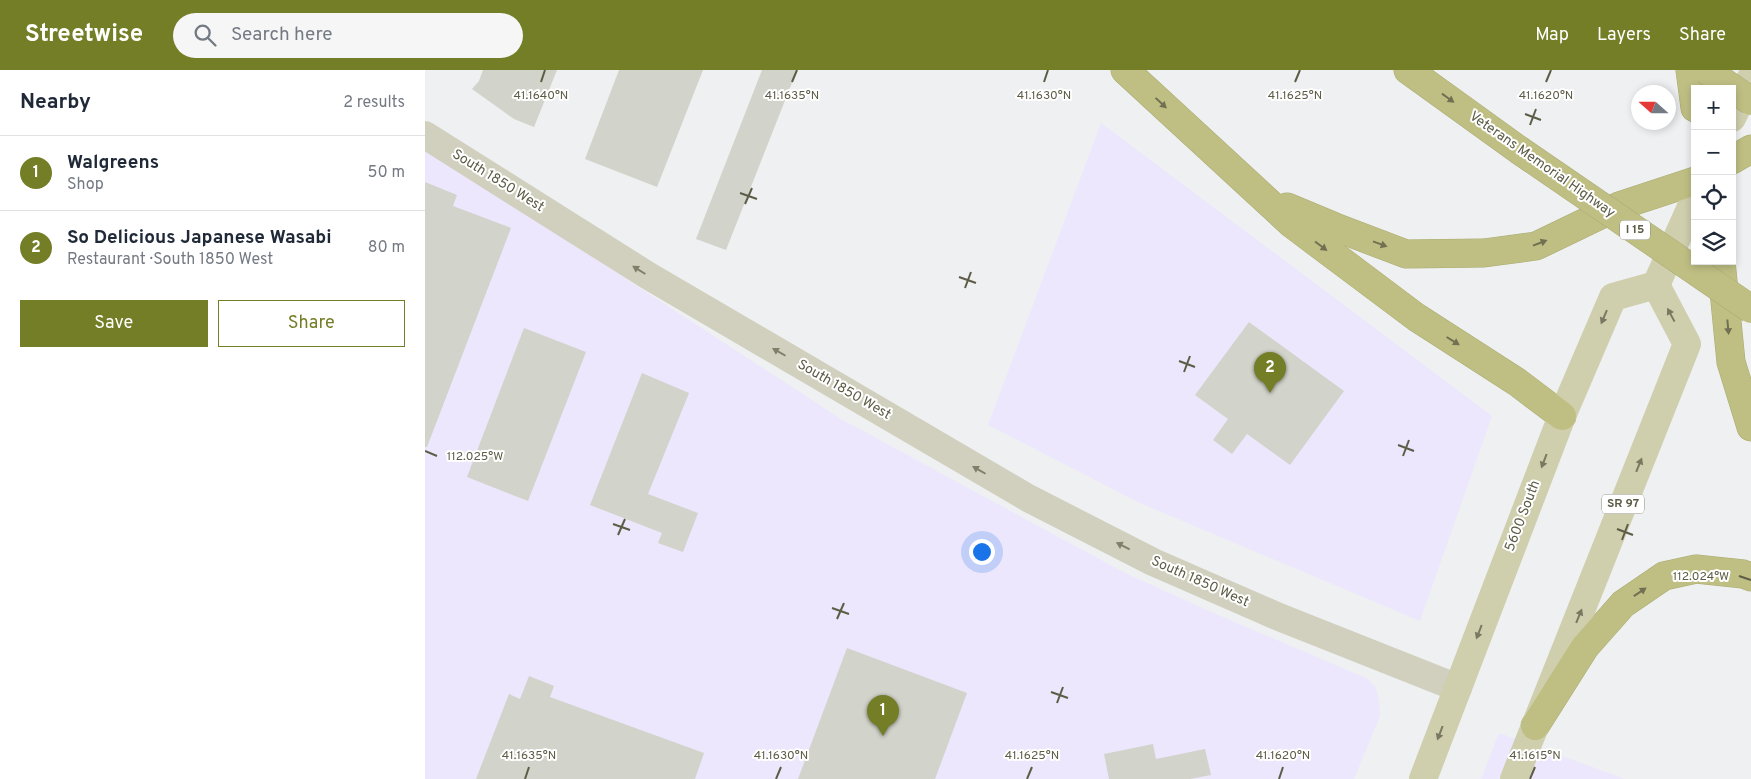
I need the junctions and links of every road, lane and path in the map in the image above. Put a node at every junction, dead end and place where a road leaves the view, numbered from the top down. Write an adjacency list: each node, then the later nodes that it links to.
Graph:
1 (1125, 70): 13 (highway, one-way to 13)
2 (1408, 70): 17 (highway, Veterans Memorial Highway / I 15, one-way to 17, bridge)
3 (1690, 70): 6 (highway)
4 (1706, 70): 7 (highway, bridge)
5 (1751, 78): 8 (main road)
6 (1692, 85)
7 (1751, 101)
8 (1736, 110)
9 (425, 134): 21 (street, South 1850 West, one-way to 9)
10 (1751, 149): 11 (highway)
11 (1736, 158)
12 (1691, 182): 13 (highway, one-way to 12)
13 (1263, 197): 18 (highway, one-way to 18)
14 (1691, 207): 16 (main road)
15 (1721, 265): 19 (highway, one-way to 19)
16 (1655, 285): 18 (main road, 5600 South, one-way to 18); 22 (main road, SR 97, one-way to 16)
17 (1751, 309)
18 (1562, 416): 21 (main road, 5600 South, one-way to 21)
19 (1751, 428)
20 (1751, 577): 22 (highway, one-way to 20)
21 (1458, 688): 23 (main road, 5600 South, one-way to 23)
22 (1535, 726): 24 (main road, SR 97)
23 (1423, 779)
24 (1514, 779)

